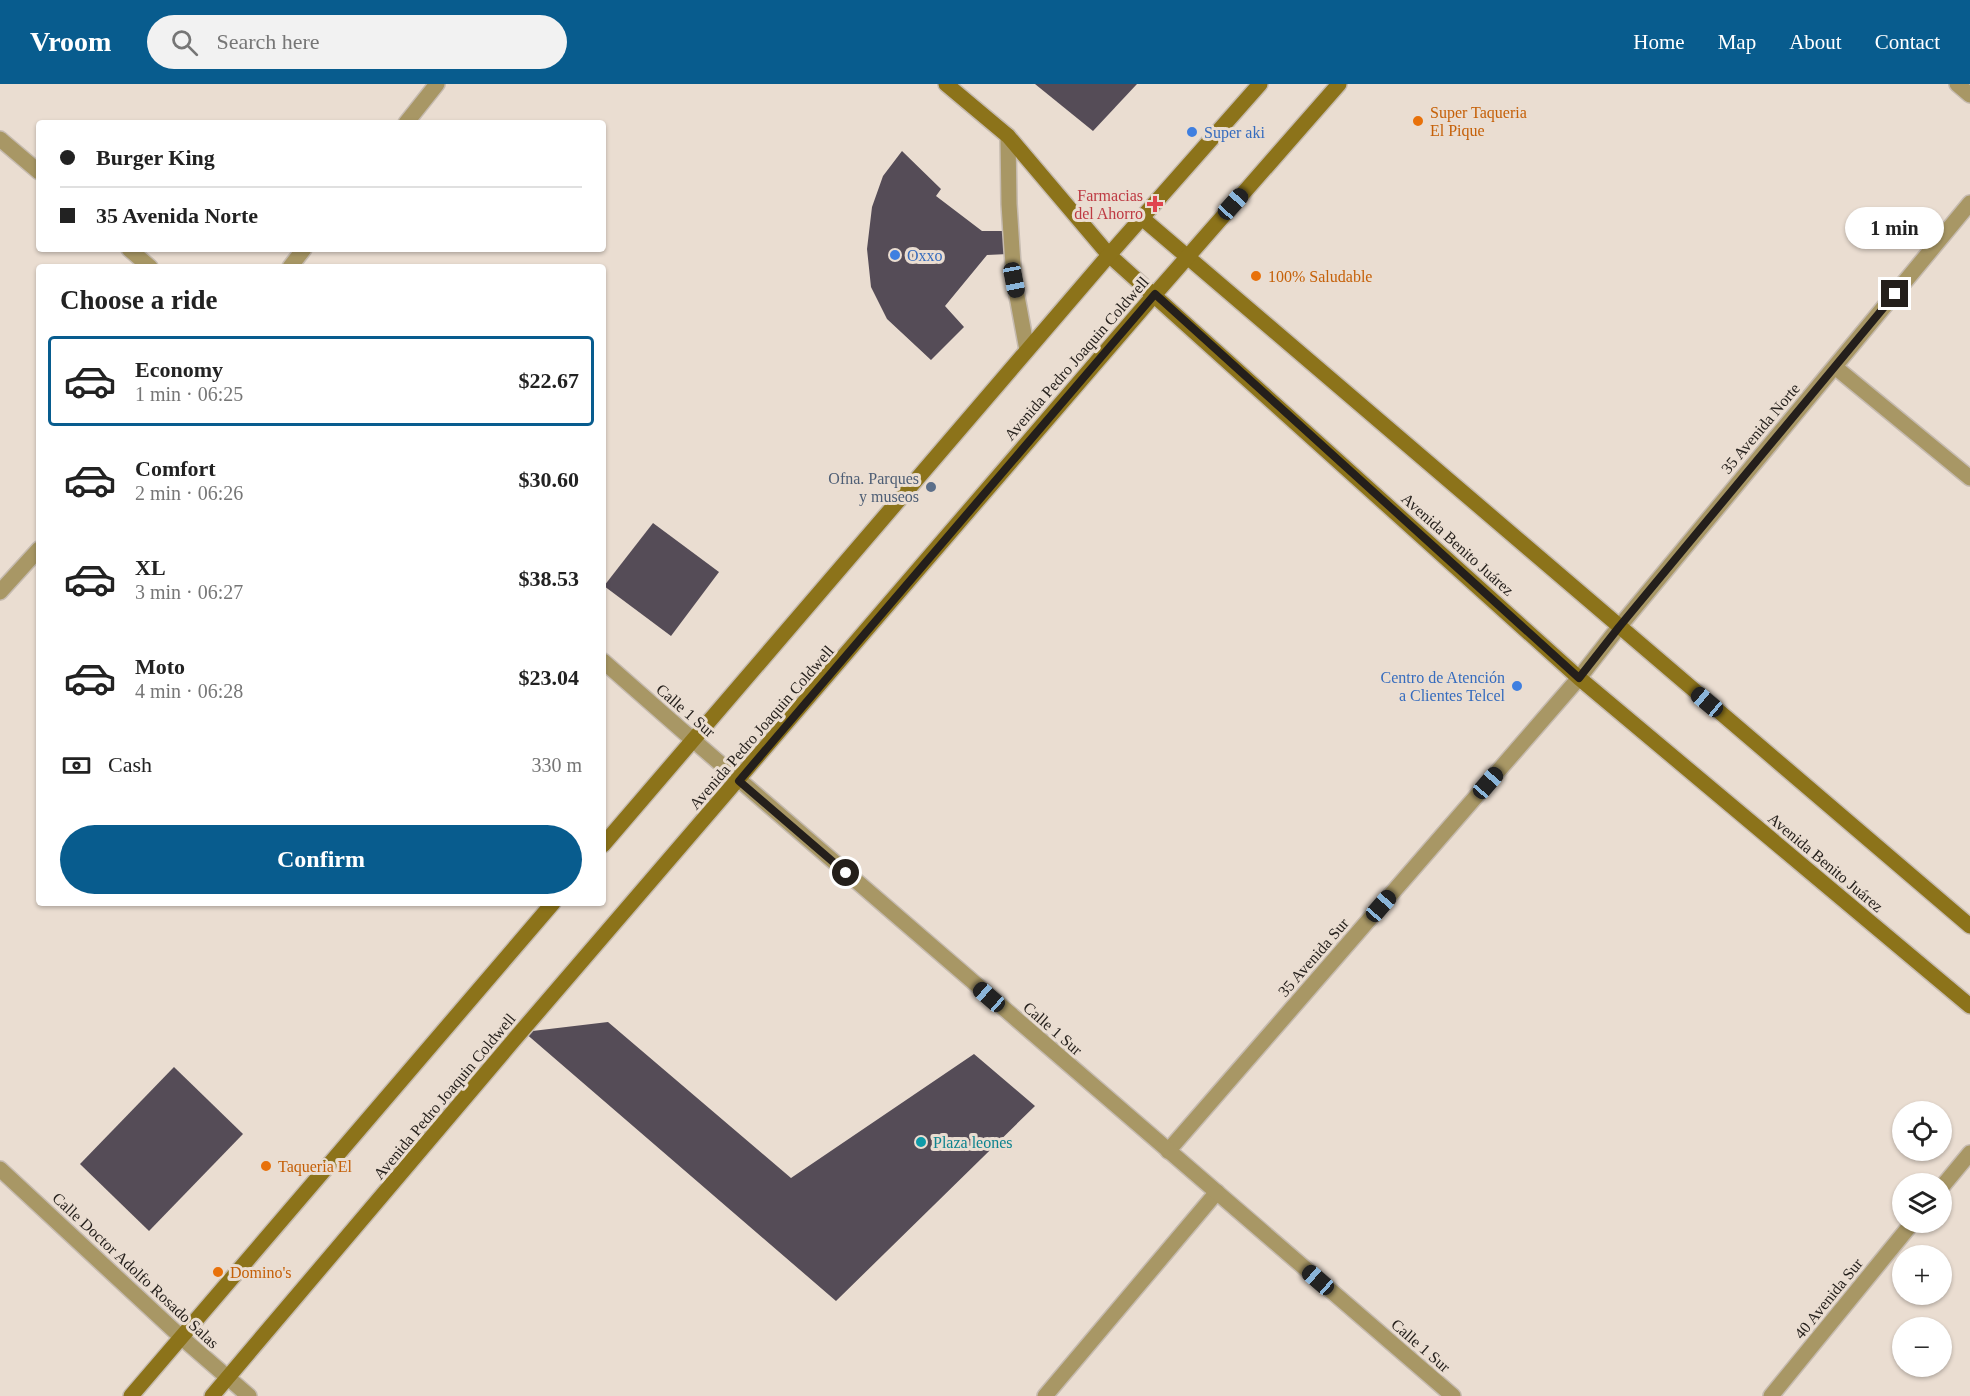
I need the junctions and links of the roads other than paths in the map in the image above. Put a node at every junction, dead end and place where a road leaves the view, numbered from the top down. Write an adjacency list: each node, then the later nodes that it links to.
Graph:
1 (437, 84): 7 (street)
2 (946, 84): 8 (main road, Avenida Benito Juárez)
3 (1260, 84): 12 (main road)
4 (1339, 84): 16 (main road, Avenida Pedro Joaquin Coldwell)
5 (1957, 84): 6 (street)
6 (1970, 95)
7 (408, 120)
8 (1008, 136): 15 (main road, Avenida Benito Juárez); 20 (street)
9 (0, 139): 10 (street)
10 (36, 169)
11 (1970, 202): 21 (street, 35 Avenida Norte)
12 (1142, 218): 15 (main road); 16 (main road)
13 (132, 252): 17 (street)
14 (302, 252): 18 (street)
15 (1109, 255): 19 (main road, Avenida Benito Juárez); 20 (main road)
16 (1187, 256): 19 (main road, Avenida Pedro Joaquin Coldwell); 25 (main road)
17 (146, 264)
18 (292, 264)
19 (1155, 294): 27 (main road, Avenida Benito Juárez); 29 (main road, Avenida Pedro Joaquin Coldwell)
20 (1028, 350): 28 (main road)
21 (1835, 367): 22 (street); 25 (street, 35 Avenida Norte)
22 (1970, 478)
23 (36, 552): 24 (street)
24 (0, 592)
25 (1619, 627): 27 (street, 35 Avenida Norte); 32 (main road)
26 (606, 664): 28 (street, Calle 1 Sur)
27 (1579, 678): 33 (main road, Avenida Benito Juárez); 34 (street, 35 Avenida Sur)
28 (693, 740): 29 (street, Calle 1 Sur); 30 (main road)
29 (739, 781): 34 (street, Calle 1 Sur); 41 (main road, Avenida Pedro Joaquin Coldwell)
30 (606, 842)
31 (550, 906): 40 (main road)
32 (1970, 926)
33 (1970, 1006)
34 (1168, 1151): 38 (street, Calle 1 Sur)
35 (1970, 1153): 37 (street)
36 (0, 1169): 40 (street, Calle Doctor Adolfo Rosado Salas)
37 (1952, 1175)
38 (1217, 1192): 45 (street); 46 (street, Calle 1 Sur)
39 (1904, 1233): 47 (street, 40 Avenida Sur)
40 (182, 1337): 41 (street, Calle Doctor Adolfo Rosado Salas); 42 (main road)
41 (228, 1378): 43 (main road, Avenida Pedro Joaquin Coldwell); 44 (street, Calle Doctor Adolfo Rosado Salas)
42 (130, 1396)
43 (212, 1396)
44 (249, 1396)
45 (1045, 1396)
46 (1453, 1396)
47 (1771, 1396)

